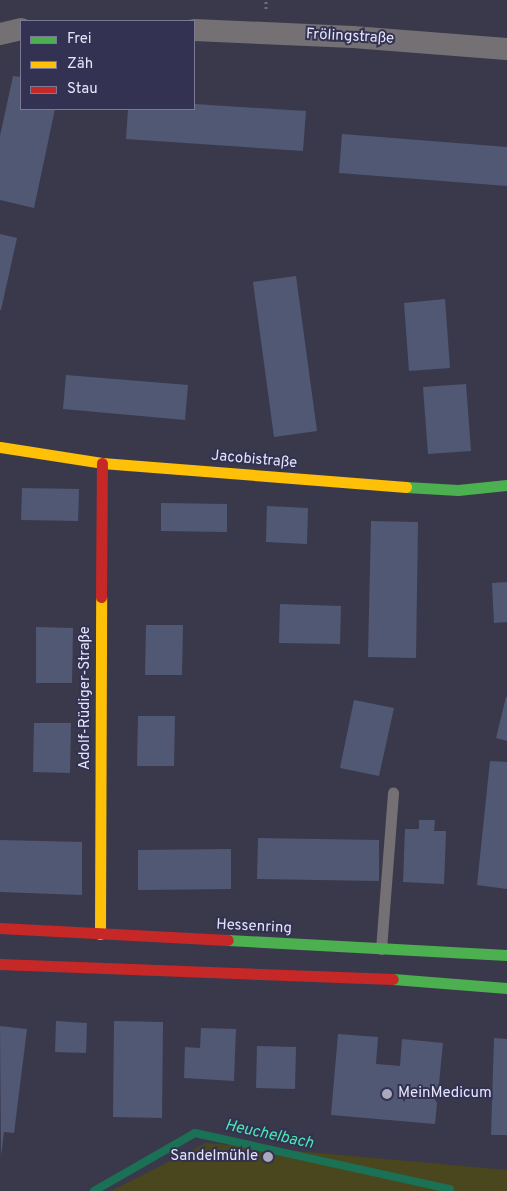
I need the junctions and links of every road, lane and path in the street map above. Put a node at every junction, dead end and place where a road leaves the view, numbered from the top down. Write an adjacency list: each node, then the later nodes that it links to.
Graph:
1 (0, 26): 2 (street)
2 (20, 28)
3 (20, 28): 5 (street)
4 (195, 30): 6 (street, Frölingstraße)
5 (0, 34)
6 (507, 48)
7 (0, 447): 8 (street, Jacobistraße)
8 (102, 463): 9 (street, Jacobistraße); 12 (street, Adolf-Rüdiger-Straße)
9 (507, 485)
10 (393, 792): 13 (lane)
11 (0, 928): 12 (street, Hessenring)
12 (100, 934): 13 (street, Hessenring)
13 (381, 949): 14 (street, Hessenring)
14 (507, 955)
15 (0, 964): 16 (street)
16 (507, 988)

